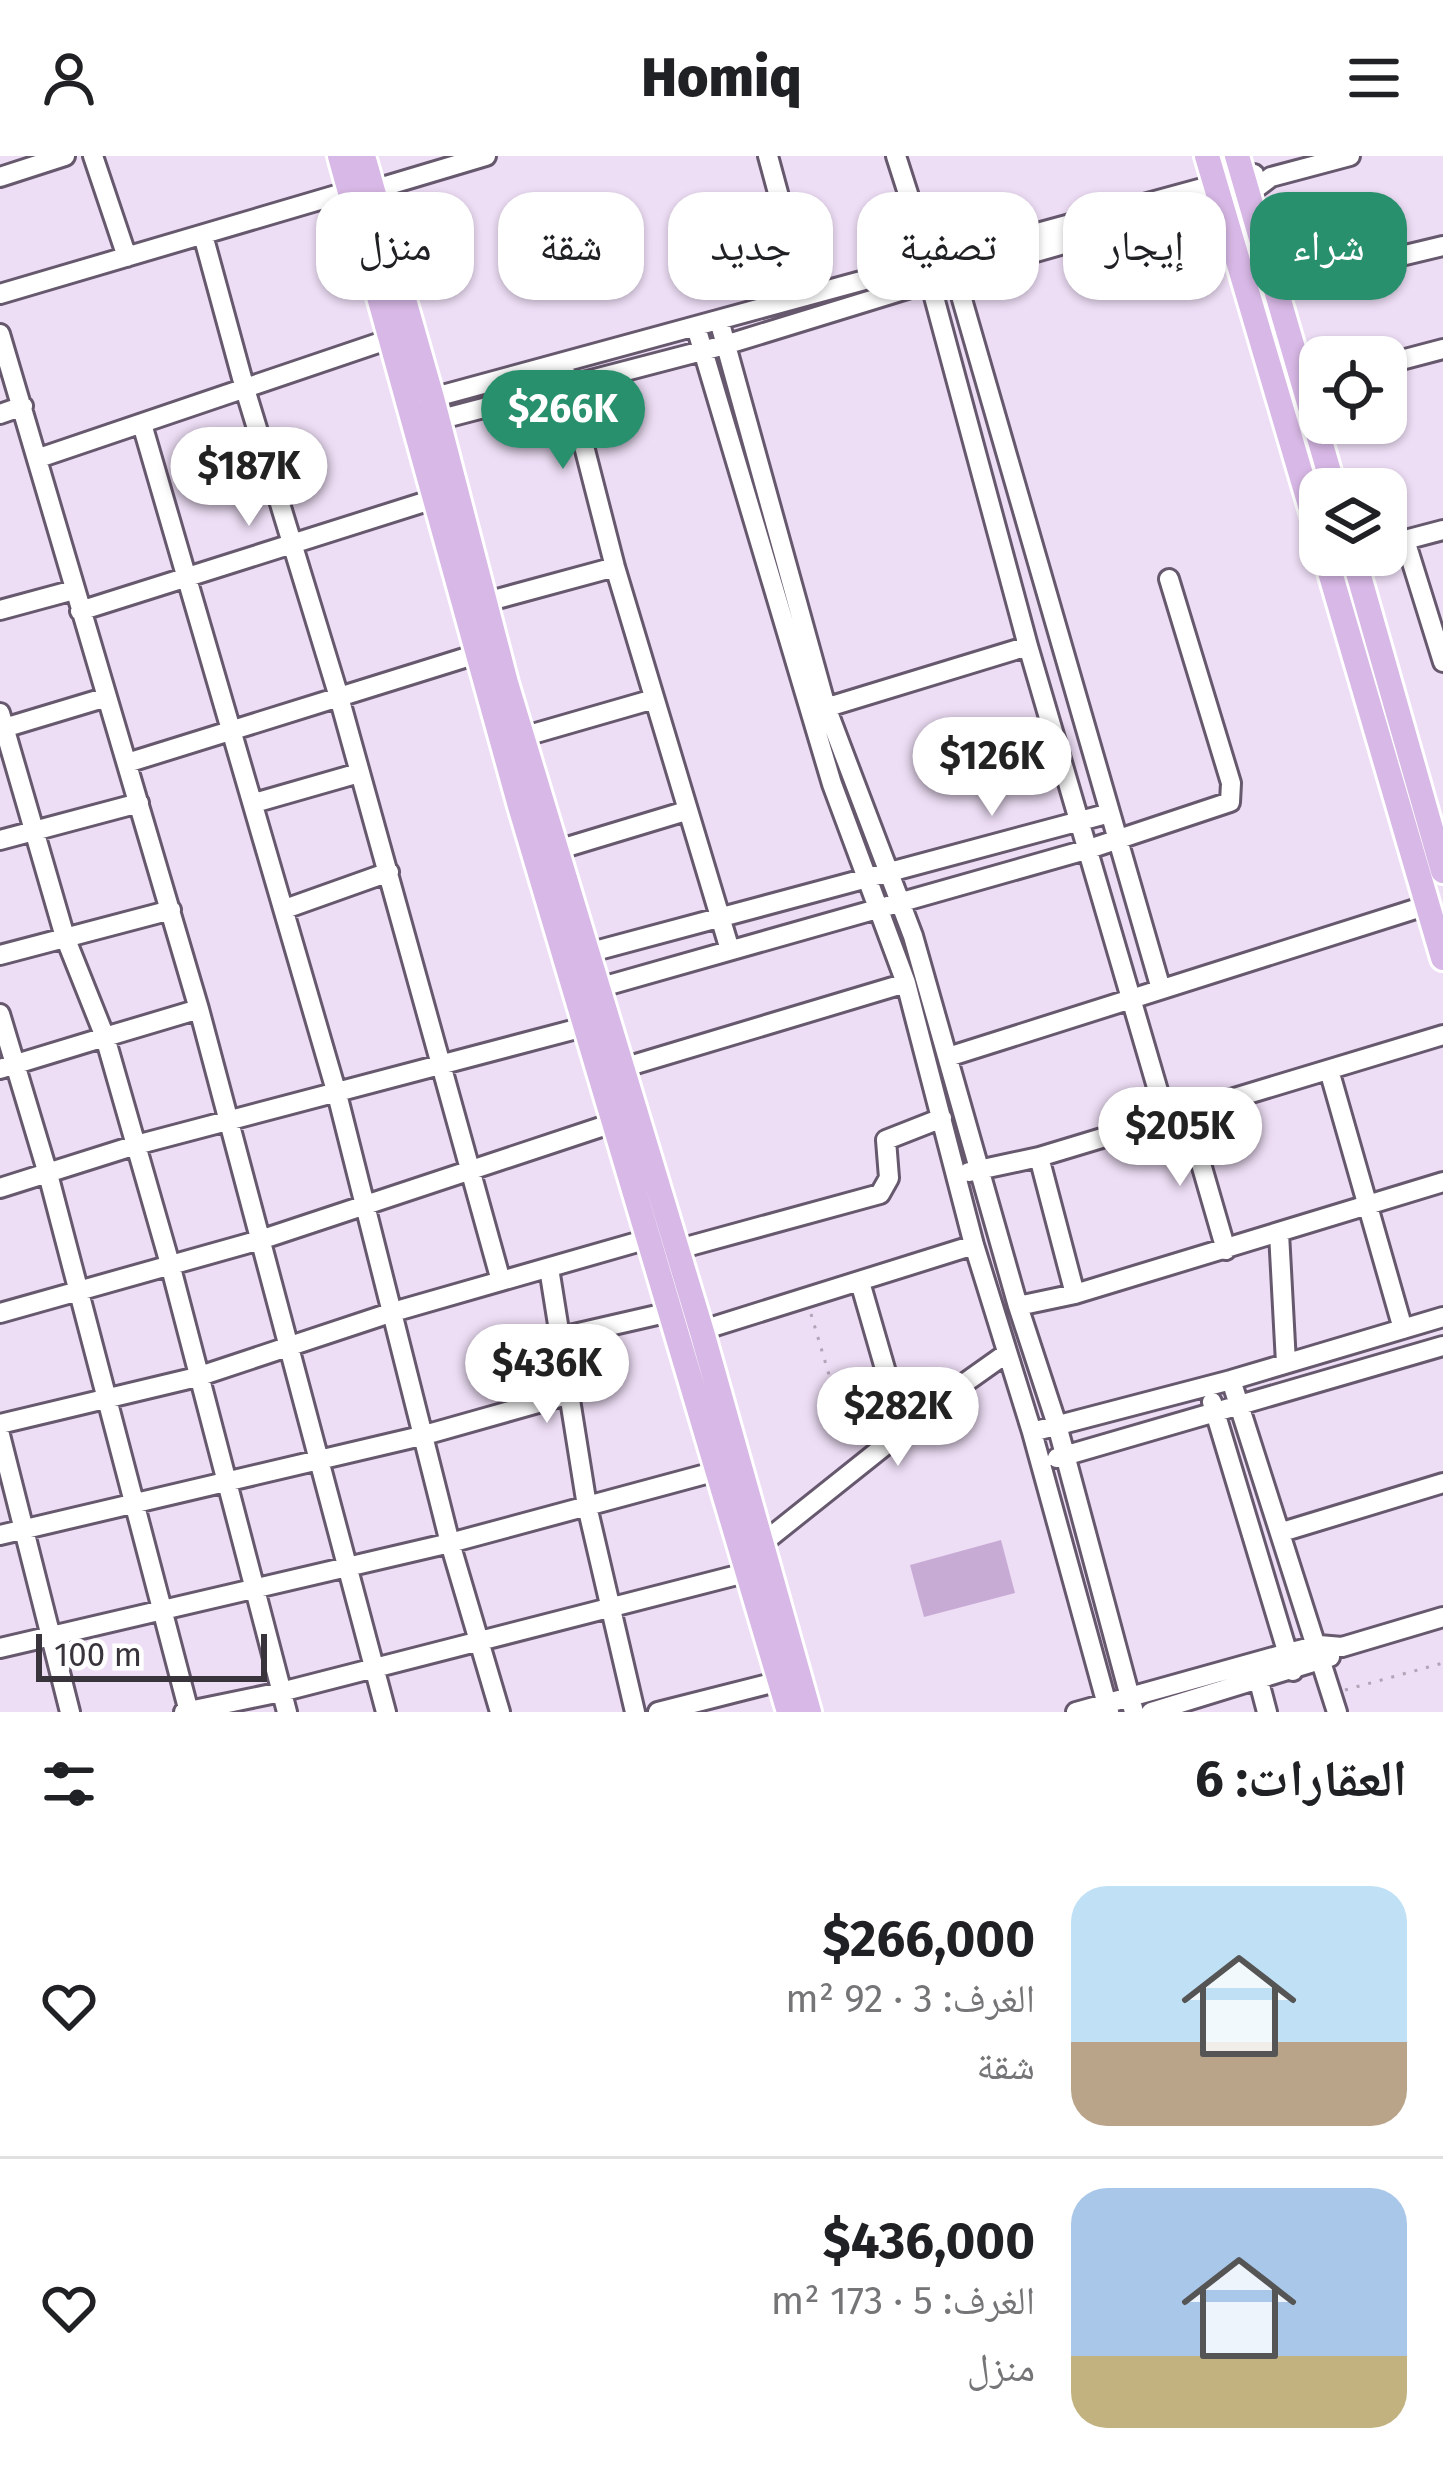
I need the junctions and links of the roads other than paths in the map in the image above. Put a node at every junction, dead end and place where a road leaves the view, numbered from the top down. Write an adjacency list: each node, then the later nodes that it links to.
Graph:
1 (65, 156): 11 (street)
2 (93, 156): 21 (street)
3 (340, 156): 12 (main road)
4 (363, 156): 12 (main road)
5 (486, 156): 12 (street)
6 (768, 156): 14 (street)
7 (896, 156): 15 (street)
8 (1207, 156): 13 (main road)
9 (1350, 156): 10 (street)
10 (1242, 174): 13 (street)
11 (0, 177)
12 (361, 191): 16 (street); 31 (main road); 41 (main road)
13 (1217, 191): 17 (street); 19 (street); 45 (main road)
14 (778, 192)
15 (907, 192)
16 (203, 235): 21 (street); 39 (street)
17 (1039, 241)
18 (1443, 246): 20 (street)
19 (1039, 248)
20 (1407, 255)
21 (127, 257): 22 (street)
22 (0, 294)
23 (857, 298): 32 (street)
24 (792, 300): 28 (street)
25 (937, 300): 60 (street)
26 (962, 300): 75 (street)
27 (1281, 300): 33 (main road)
28 (719, 320): 29 (street); 32 (street)
29 (696, 327): 35 (street); 37 (street)
30 (0, 334): 40 (street)
31 (390, 339): 39 (street); 41 (main road)
32 (725, 345): 35 (street); 66 (street)
33 (1299, 349)
34 (1443, 349): 36 (street)
35 (702, 350): 38 (street); 66 (street)
36 (1407, 358)
37 (562, 362): 38 (street); 41 (street)
38 (569, 384): 41 (street); 50 (street)
39 (245, 389): 43 (street); 49 (street)
40 (23, 406): 42 (street); 44 (street)
41 (423, 412): 46 (main road); 57 (main road)
42 (0, 414)
43 (142, 424): 44 (street); 52 (street)
44 (39, 458): 56 (street)
45 (1299, 468)
46 (434, 499): 49 (street); 57 (main road)
47 (1443, 530): 48 (street)
48 (1407, 539)
49 (293, 543): 52 (street); 64 (street)
50 (615, 567): 57 (street); 65 (street)
51 (1407, 570): 62 (street)
52 (188, 576): 59 (street); 68 (street)
53 (1331, 576): 87 (main road)
54 (1359, 576): 83 (main road)
55 (1168, 579): 79 (street)
56 (74, 590): 58 (street); 59 (street)
57 (475, 605): 61 (main road); 69 (main road)
58 (0, 610)
59 (80, 611): 63 (street)
60 (1028, 646): 66 (street); 76 (street)
61 (476, 654): 64 (street); 95 (main road)
62 (1443, 662)
63 (107, 697): 67 (street); 70 (street)
64 (339, 697): 68 (street); 71 (street)
65 (654, 699): 69 (street); 74 (street)
66 (818, 710): 84 (street); 85 (street)
67 (2, 721): 77 (street)
68 (233, 728): 70 (street); 73 (street)
69 (522, 737): 81 (main road)
70 (127, 763): 72 (street)
71 (359, 773): 73 (street); 82 (street)
72 (139, 803): 77 (street); 90 (street)
73 (254, 803): 89 (street)
74 (686, 811): 81 (street); 91 (street)
75 (1111, 813): 76 (street); 79 (street)
76 (1082, 823): 80 (street); 84 (street)
77 (33, 831): 78 (street); 92 (street)
78 (0, 840)
79 (1118, 840): 80 (street); 98 (street)
80 (1089, 849): 86 (street); 100 (street)
81 (557, 850): 95 (main road)
82 (389, 872): 89 (street); 107 (street)
83 (1443, 872)
84 (890, 874): 85 (street); 86 (street)
85 (866, 881): 88 (street); 91 (street)
86 (901, 900): 88 (street); 106 (street)
87 (1428, 905): 96 (main road); 98 (street)
88 (878, 908): 93 (street); 97 (street)
89 (285, 909): 111 (street)
90 (171, 910): 92 (street); 101 (street)
91 (720, 916): 93 (street); 95 (street)
92 (65, 938): 94 (street); 105 (street)
93 (730, 950): 99 (street)
94 (0, 955)
95 (576, 956): 99 (main road)
96 (1443, 958)
97 (906, 983): 109 (street); 113 (street)
98 (1161, 989): 100 (street)
99 (586, 991): 103 (main road); 109 (main road)
100 (1134, 998): 106 (street); 112 (street)
101 (200, 1009): 105 (street); 114 (street)
102 (0, 1014): 108 (street)
103 (584, 1027): 107 (street); 115 (main road)
104 (1443, 1035): 110 (street)
105 (105, 1037): 108 (street); 116 (street)
106 (948, 1057): 118 (street)
107 (443, 1064): 111 (street); 119 (street)
108 (8, 1067): 120 (street)
109 (619, 1069): 130 (main road)
110 (1329, 1070): 112 (street); 125 (street)
111 (337, 1094): 114 (street); 124 (street)
112 (1176, 1115): 117 (street); 131 (street)
113 (942, 1118): 121 (street); 130 (street)
114 (227, 1121): 116 (street); 128 (street)
115 (614, 1123): 119 (street); 127 (main road)
116 (136, 1145): 120 (street); 132 (street)
117 (1039, 1157): 118 (street); 137 (street)
118 (979, 1169): 121 (street); 138 (street)
119 (471, 1172): 124 (street); 134 (street)
120 (48, 1174): 123 (street); 136 (street)
121 (957, 1175): 129 (street)
122 (1443, 1182): 125 (street)
123 (0, 1188)
124 (366, 1204): 128 (street); 139 (street)
125 (1366, 1207): 126 (street); 143 (street)
126 (1279, 1233): 131 (street); 149 (street)
127 (648, 1239): 133 (street); 142 (main road)
128 (260, 1240): 132 (street); 146 (street)
129 (974, 1245): 135 (street); 147 (street)
130 (675, 1250): 142 (main road)
131 (1226, 1250): 137 (street)
132 (170, 1264): 136 (street); 150 (street)
133 (549, 1268): 134 (street); 144 (street)
134 (501, 1281): 139 (street)
135 (860, 1282): 142 (street); 159 (street)
136 (77, 1293): 140 (street); 154 (street)
137 (1076, 1294): 138 (street)
138 (1018, 1306): 158 (street)
139 (393, 1312): 146 (street); 162 (street)
140 (0, 1313)
141 (1443, 1317): 143 (street)
142 (683, 1327): 144 (street); 166 (main road); 175 (main road)
143 (1397, 1331): 148 (street); 149 (street)
144 (560, 1337): 153 (street)
145 (1443, 1346): 148 (street)
146 (288, 1347): 150 (street); 164 (street)
147 (1007, 1354): 159 (street); 160 (street)
148 (1399, 1358): 155 (street)
149 (1286, 1363): 151 (street)
150 (197, 1377): 154 (street); 167 (street)
151 (1231, 1380): 152 (street); 155 (street)
152 (1207, 1386): 156 (street); 158 (street)
153 (570, 1394): 162 (street); 170 (street)
154 (106, 1400): 157 (street); 169 (street)
155 (1241, 1407): 156 (street); 172 (street)
156 (1216, 1413): 163 (street); 186 (street)
157 (0, 1424)
158 (1057, 1425): 160 (street); 163 (street)
159 (903, 1431): 175 (street)
160 (1032, 1432): 165 (street)
161 (0, 1435): 171 (street)
162 (422, 1436): 164 (street); 174 (street)
163 (1065, 1455): 165 (street); 192 (street)
164 (318, 1460): 167 (street); 176 (street)
165 (1041, 1463): 193 (street)
166 (717, 1471): 170 (street); 177 (main road)
167 (226, 1483): 169 (street); 178 (street)
168 (1443, 1483): 172 (street)
169 (135, 1505): 171 (street); 179 (street)
170 (587, 1506): 174 (street); 180 (street)
171 (25, 1529): 173 (street); 182 (street)
172 (1282, 1532): 185 (street)
173 (0, 1535)
174 (450, 1544): 176 (street); 183 (street)
175 (759, 1546): 201 (main road)
176 (346, 1566): 178 (street); 187 (street)
177 (749, 1573): 180 (street); 189 (main road)
178 (253, 1587): 179 (street); 190 (street)
179 (162, 1608): 182 (street); 195 (street)
180 (610, 1610): 183 (street); 198 (street)
181 (1443, 1617): 185 (street)
182 (52, 1633): 184 (street); 194 (street)
183 (480, 1641): 187 (street); 197 (street)
184 (0, 1648)
185 (1321, 1653): 186 (street); 191 (street)
186 (1291, 1662): 188 (street)
187 (373, 1666): 190 (street); 196 (street)
188 (1256, 1672): 192 (street); 203 (street); 204 (street)
189 (780, 1681): 199 (street); 200 (main road)
190 (284, 1702): 195 (street)
191 (1335, 1703)
192 (1131, 1704): 193 (street)
193 (1108, 1708): 202 (street)
194 (70, 1712)
195 (187, 1712)
196 (386, 1712)
197 (500, 1712)
198 (635, 1712)
199 (658, 1712)
200 (789, 1712)
201 (809, 1712)
202 (1076, 1712)
203 (1151, 1712)
204 (1267, 1712)

